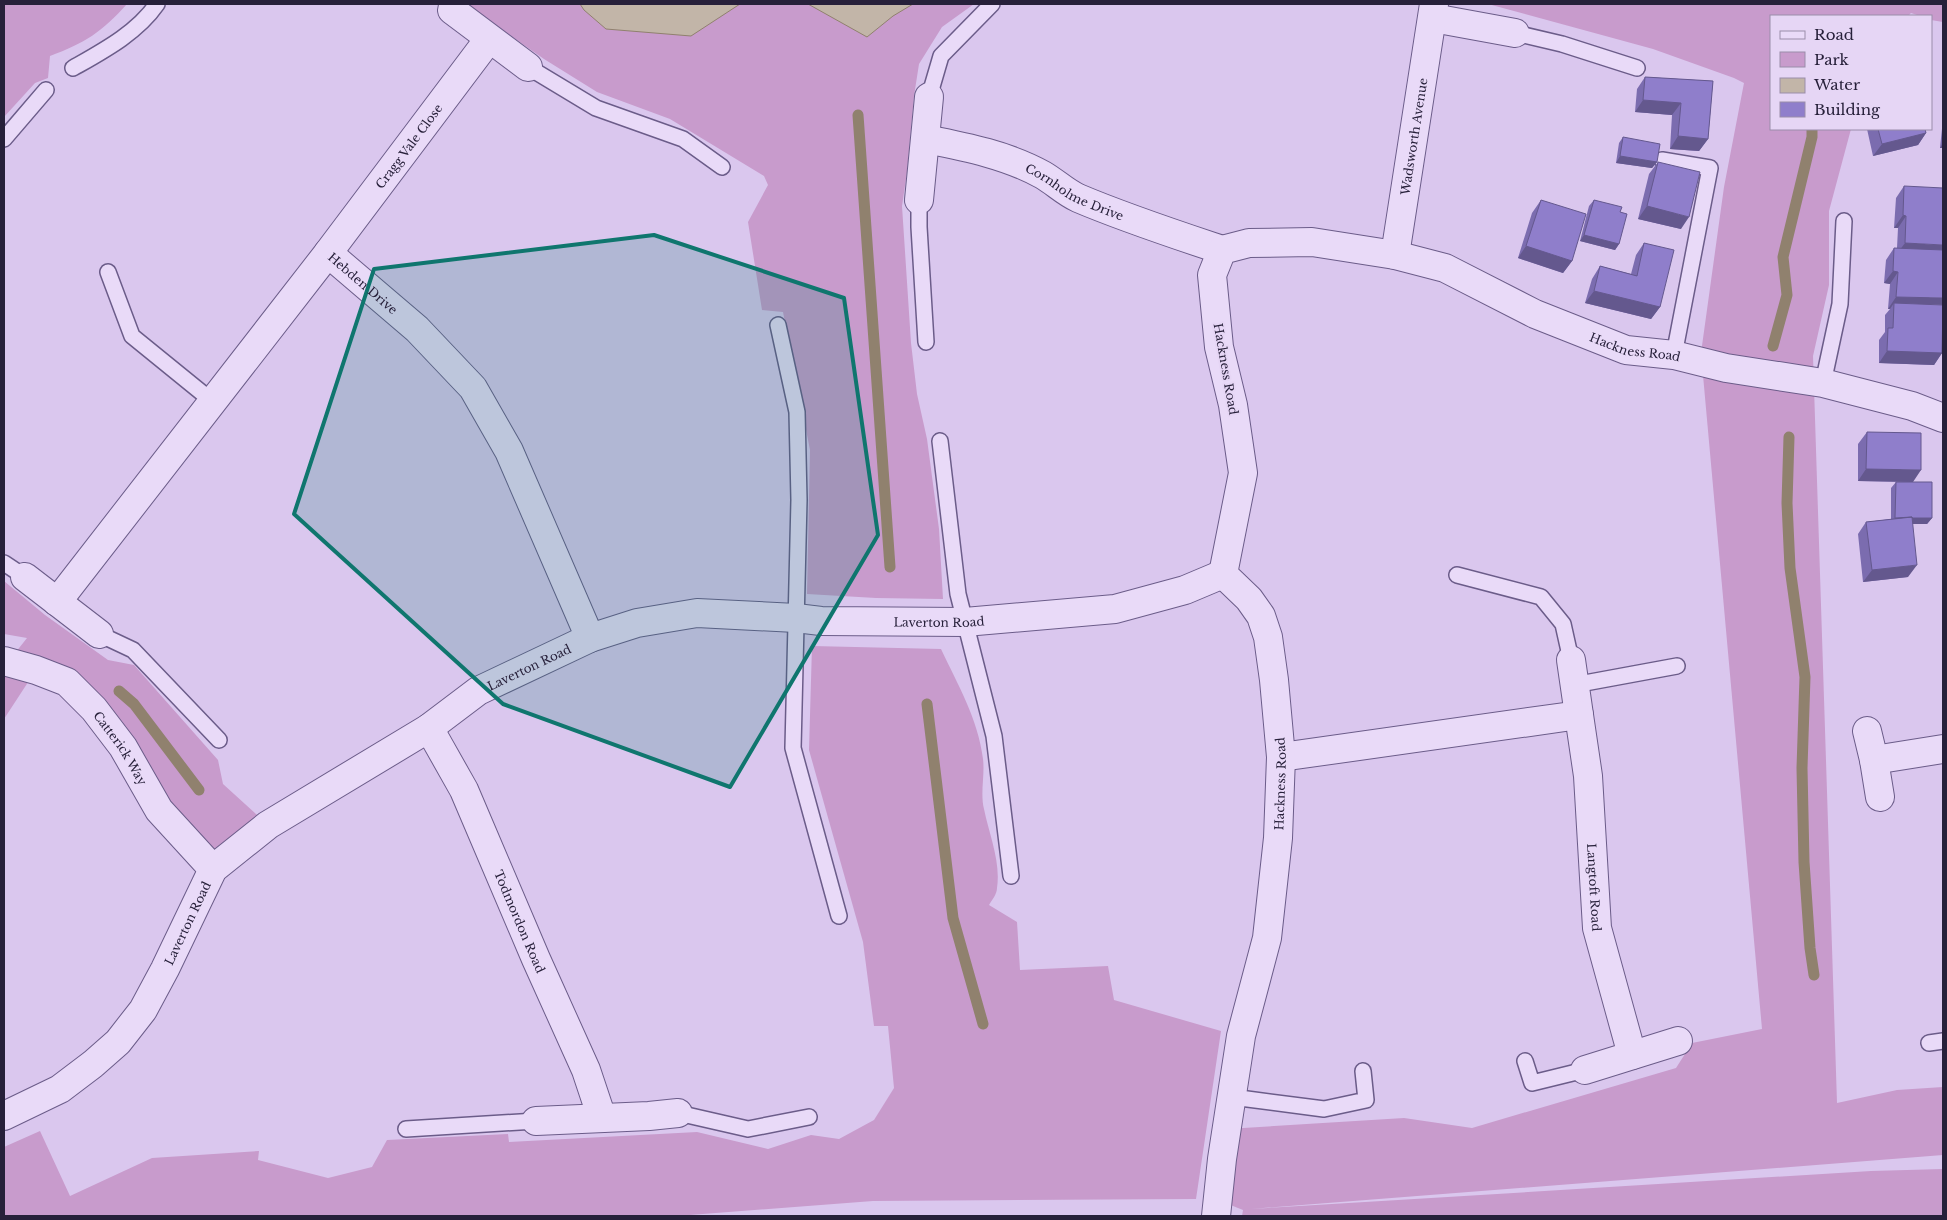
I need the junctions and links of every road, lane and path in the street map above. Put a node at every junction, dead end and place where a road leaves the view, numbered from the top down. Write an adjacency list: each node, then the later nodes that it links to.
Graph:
1 (157, 4): 8 (lane)
2 (992, 4): 11 (lane)
3 (449, 7): 6 (street)
4 (1434, 11): 5 (street, Wadsworth Avenue); 20 (street, Wadsworth Avenue)
5 (1515, 33): 9 (lane)
6 (489, 39): 7 (street); 19 (street, Cragg Vale Close)
7 (528, 67): 15 (lane)
8 (74, 68)
9 (1637, 68)
10 (46, 90): 12 (lane)
11 (929, 97): 13 (street)
12 (4, 139)
13 (926, 139): 16 (street); 18 (street, Cornholme Drive)
14 (1662, 160): 24 (lane)
15 (722, 167)
16 (919, 200): 23 (lane)
17 (1844, 221): 25 (lane)
18 (1222, 250): 20 (street, Hackness Road); 30 (street, Hackness Road)
19 (328, 253): 26 (street, Hebden Drive); 36 (street, Hebden Drive)
20 (1395, 255): 24 (street, Hackness Road)
21 (108, 272): 26 (lane)
22 (778, 325): 33 (lane)
23 (926, 342)
24 (1674, 355): 25 (street, Hackness Road)
25 (1823, 383): 27 (street, Hackness Road)
26 (212, 401): 32 (street, Hebden Drive)
27 (1943, 418)
28 (940, 441): 34 (lane)
29 (14, 570): 32 (street)
30 (1223, 574): 34 (street, Laverton Road); 45 (street, Hackness Road)
31 (1457, 575): 39 (lane)
32 (57, 602): 35 (street)
33 (796, 618): 34 (street, Laverton Road); 36 (street, Laverton Road); 50 (lane)
34 (965, 622): 49 (lane)
35 (99, 634): 43 (lane)
36 (590, 638): 41 (street, Laverton Road)
37 (4, 661): 48 (street, Catterick Way)
38 (1677, 666): 39 (lane)
39 (1573, 672): 40 (street, Langtoft Road)
40 (1579, 715): 45 (street); 52 (street, Langtoft Road)
41 (430, 728): 48 (street, Laverton Road); 60 (street, Todmordon Road)
42 (1867, 731): 46 (street)
43 (219, 740)
44 (1943, 749): 46 (street)
45 (1281, 757): 56 (street, Hackness Road)
46 (1874, 760): 47 (street)
47 (1880, 797)
48 (213, 869): 58 (street, Laverton Road)
49 (1011, 876)
50 (839, 916)
51 (1678, 1041): 52 (street)
52 (1632, 1055): 54 (street)
53 (1525, 1061): 54 (lane)
54 (1585, 1070)
55 (1363, 1071): 56 (lane)
56 (1232, 1096): 63 (street, Hackness Road)
57 (678, 1113): 59 (lane); 60 (street)
58 (4, 1116)
59 (809, 1117)
60 (602, 1118): 61 (street)
61 (536, 1121): 62 (lane)
62 (406, 1129)
63 (1216, 1216)

